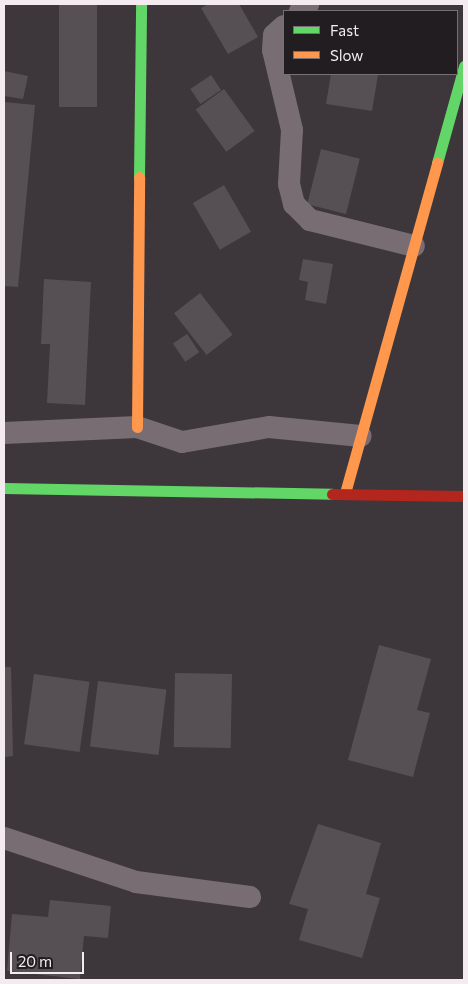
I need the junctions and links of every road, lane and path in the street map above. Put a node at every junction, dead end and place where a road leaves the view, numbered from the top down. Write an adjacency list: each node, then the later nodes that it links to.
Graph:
1 (141, 4): 5 (street)
2 (283, 27): 4 (street)
3 (464, 66): 4 (street)
4 (414, 246): 7 (street)
5 (137, 427): 6 (street); 7 (street)
6 (4, 433)
7 (361, 436): 9 (street)
8 (4, 488): 9 (street)
9 (345, 493): 10 (street)
10 (464, 496)
11 (4, 838): 12 (street)
12 (250, 896)

